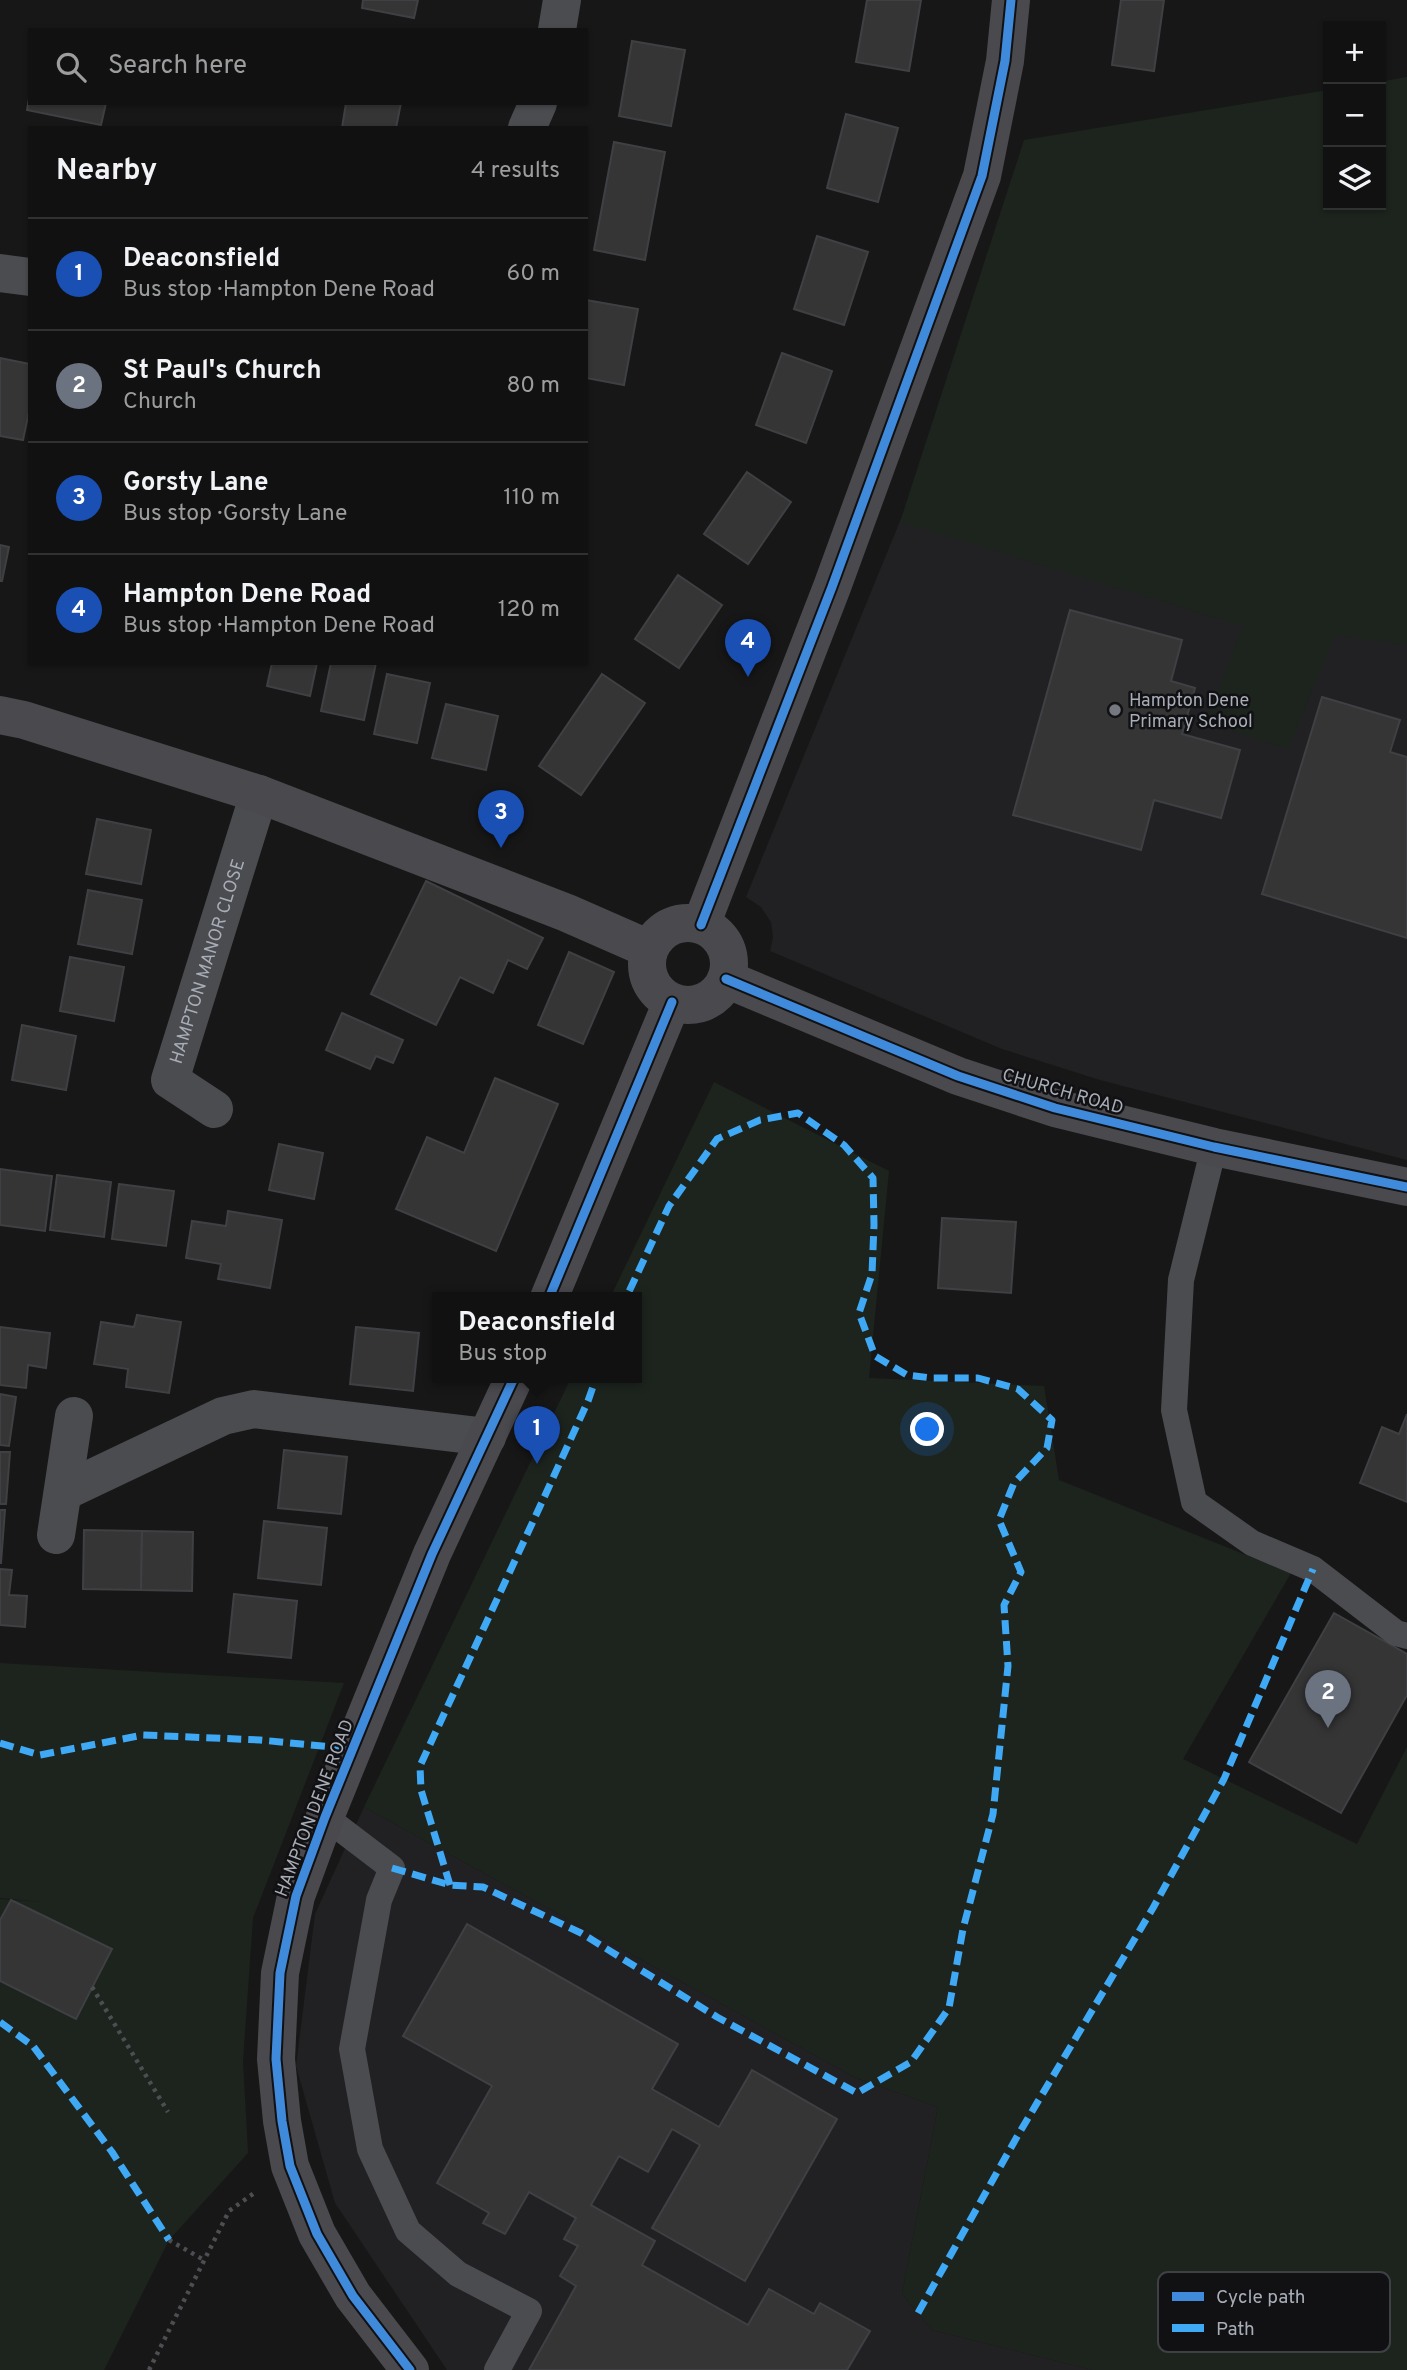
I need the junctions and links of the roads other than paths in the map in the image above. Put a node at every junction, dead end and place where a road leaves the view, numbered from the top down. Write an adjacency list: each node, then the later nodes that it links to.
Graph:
1 (562, 0): 3 (street)
2 (1011, 0): 10 (street)
3 (557, 28)
4 (537, 105): 5 (street)
5 (528, 126)
6 (0, 273): 7 (street)
7 (28, 277)
8 (0, 715): 9 (street)
9 (259, 794): 11 (street); 14 (street, HAMPTON MANOR CLOSE)
10 (701, 925): 11 (street); 12 (street)
11 (649, 949): 13 (street)
12 (726, 979): 13 (street); 15 (street, CHURCH ROAD)
13 (673, 1002): 17 (street)
14 (214, 1110)
15 (1214, 1147): 16 (street, CHURCH ROAD); 23 (lane)
16 (1407, 1187)
17 (552, 1292)
18 (512, 1383): 20 (street, HAMPTON DENE ROAD)
19 (74, 1416): 21 (street)
20 (487, 1437): 21 (street); 24 (street, HAMPTON DENE ROAD)
21 (63, 1492): 22 (street)
22 (56, 1535)
23 (1407, 1636)
24 (325, 1816): 25 (street, HAMPTON DENE ROAD); 26 (lane)
25 (410, 2370)
26 (497, 2370)

